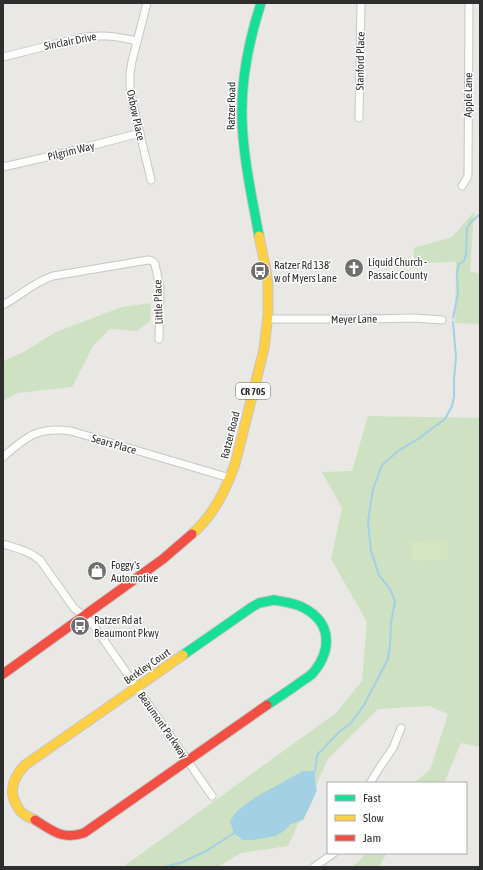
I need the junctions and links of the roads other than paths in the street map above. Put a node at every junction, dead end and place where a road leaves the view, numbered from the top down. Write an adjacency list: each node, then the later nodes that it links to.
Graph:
1 (147, 3): 5 (street, Oxbow Place)
2 (261, 3): 13 (street, Ratzer Road / CR 705)
3 (361, 3): 7 (street, Stanford Place)
4 (469, 3): 11 (street, Apple Lane)
5 (137, 41): 6 (street, Sinclair Drive); 8 (street, Oxbow Place)
6 (3, 57)
7 (359, 118)
8 (140, 133): 9 (street, Pilgrim Way); 10 (street, Oxbow Place)
9 (3, 167)
10 (151, 180)
11 (462, 186)
12 (3, 305): 15 (street, Little Place)
13 (267, 319): 14 (street, Meyer Lane); 17 (street, Ratzer Road / CR 705)
14 (442, 320)
15 (159, 339)
16 (3, 458): 17 (street, Sears Place)
17 (230, 478): 19 (street, Ratzer Road / CR 705)
18 (3, 544): 19 (street)
19 (84, 616): 20 (street, Ratzer Road / CR 705); 21 (street, Beaumont Parkway)
20 (5, 671)
21 (137, 688): 23 (street, Beaumont Parkway); 23 (street, Berkley Court); 23 (street, Berkley Court)
22 (401, 728): 24 (street)
23 (187, 761): 25 (street, Beaumont Parkway)
24 (371, 782)
25 (212, 796)
26 (333, 854): 27 (street)
27 (314, 867)

